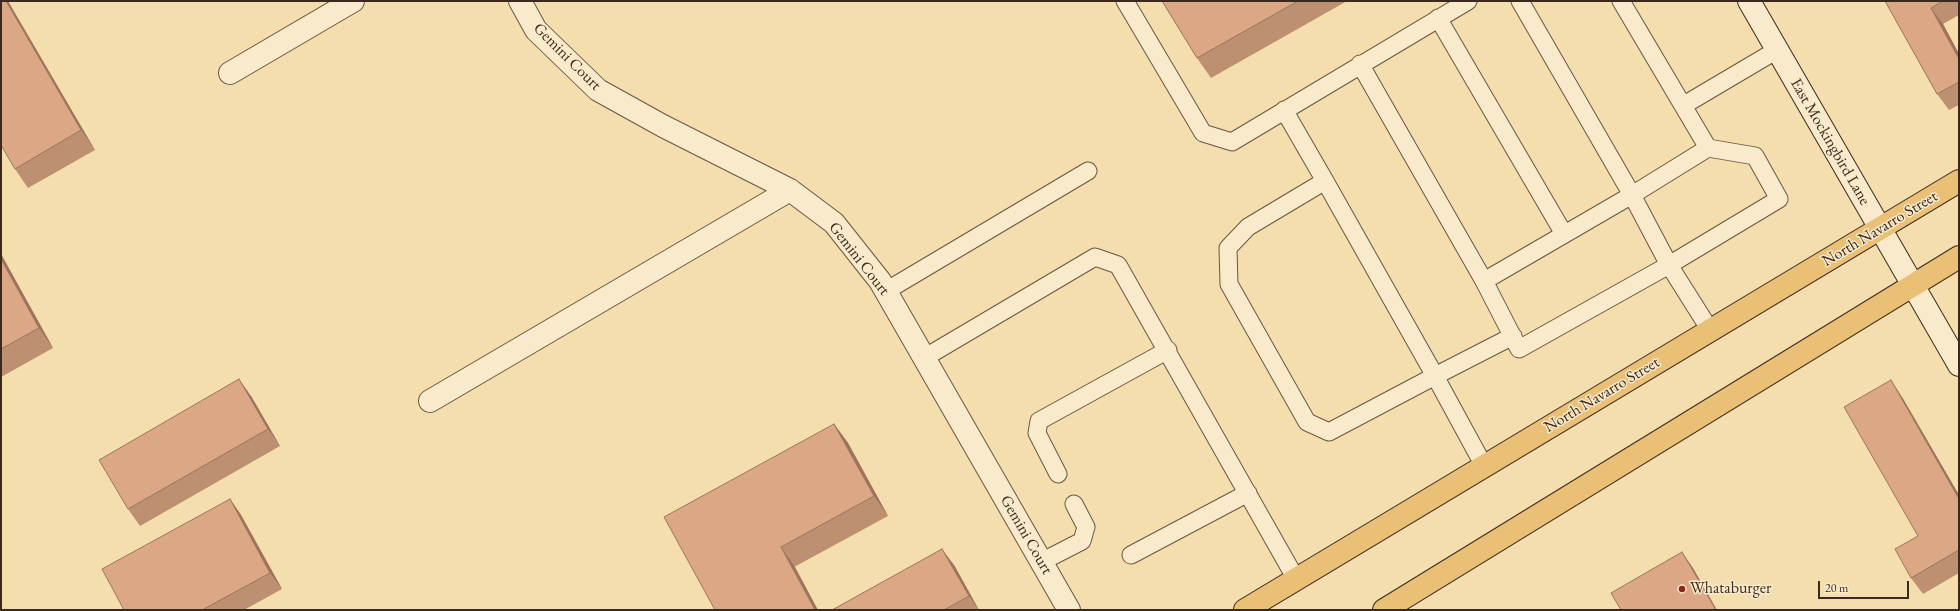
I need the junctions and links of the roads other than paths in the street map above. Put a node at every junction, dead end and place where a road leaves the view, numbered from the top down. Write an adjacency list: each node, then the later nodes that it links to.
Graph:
1 (353, 1): 11 (street)
2 (520, 1): 18 (street, Gemini Court)
3 (1125, 1): 13 (lane)
4 (1468, 1): 8 (lane)
5 (1520, 1): 19 (lane)
6 (1621, 1): 12 (lane)
7 (1750, 1): 9 (street, East Mockingbird Lane)
8 (1438, 18): 10 (lane); 21 (lane)
9 (1777, 50): 12 (lane); 20 (street, East Mockingbird Lane)
10 (1360, 64): 13 (lane); 24 (lane)
11 (230, 72)
12 (1684, 105): 14 (lane)
13 (1284, 110): 16 (lane)
14 (1708, 148): 19 (lane); 23 (lane)
15 (1088, 171): 26 (lane)
16 (1325, 181): 32 (lane); 32 (lane)
17 (1959, 181): 20 (main road, North Navarro Street)
18 (790, 190): 26 (street, Gemini Court); 33 (street)
19 (1632, 195): 21 (lane); 23 (lane)
20 (1880, 228): 25 (street, East Mockingbird Lane); 27 (main road, North Navarro Street)
21 (1564, 234): 24 (lane)
22 (1959, 257): 25 (main road)
23 (1669, 265): 27 (lane); 28 (lane)
24 (1484, 281): 28 (lane)
25 (1912, 285): 31 (street, East Mockingbird Lane); 43 (main road)
26 (886, 292): 30 (street, Gemini Court)
27 (1710, 330): 34 (main road, North Navarro Street)
28 (1513, 336): 32 (lane)
29 (1168, 350): 30 (lane); 35 (lane); 36 (lane)
30 (924, 358): 39 (street, Gemini Court)
31 (1959, 365)
32 (1435, 376): 34 (lane)
33 (430, 401)
34 (1484, 466): 40 (main road, North Navarro Street)
35 (1058, 474)
36 (1248, 493): 38 (lane); 40 (lane)
37 (1074, 504): 39 (lane)
38 (1131, 555)
39 (1041, 562): 41 (street, Gemini Court)
40 (1296, 579): 42 (main road, North Navarro Street)
41 (1069, 610)
42 (1246, 610)
43 (1384, 610)

